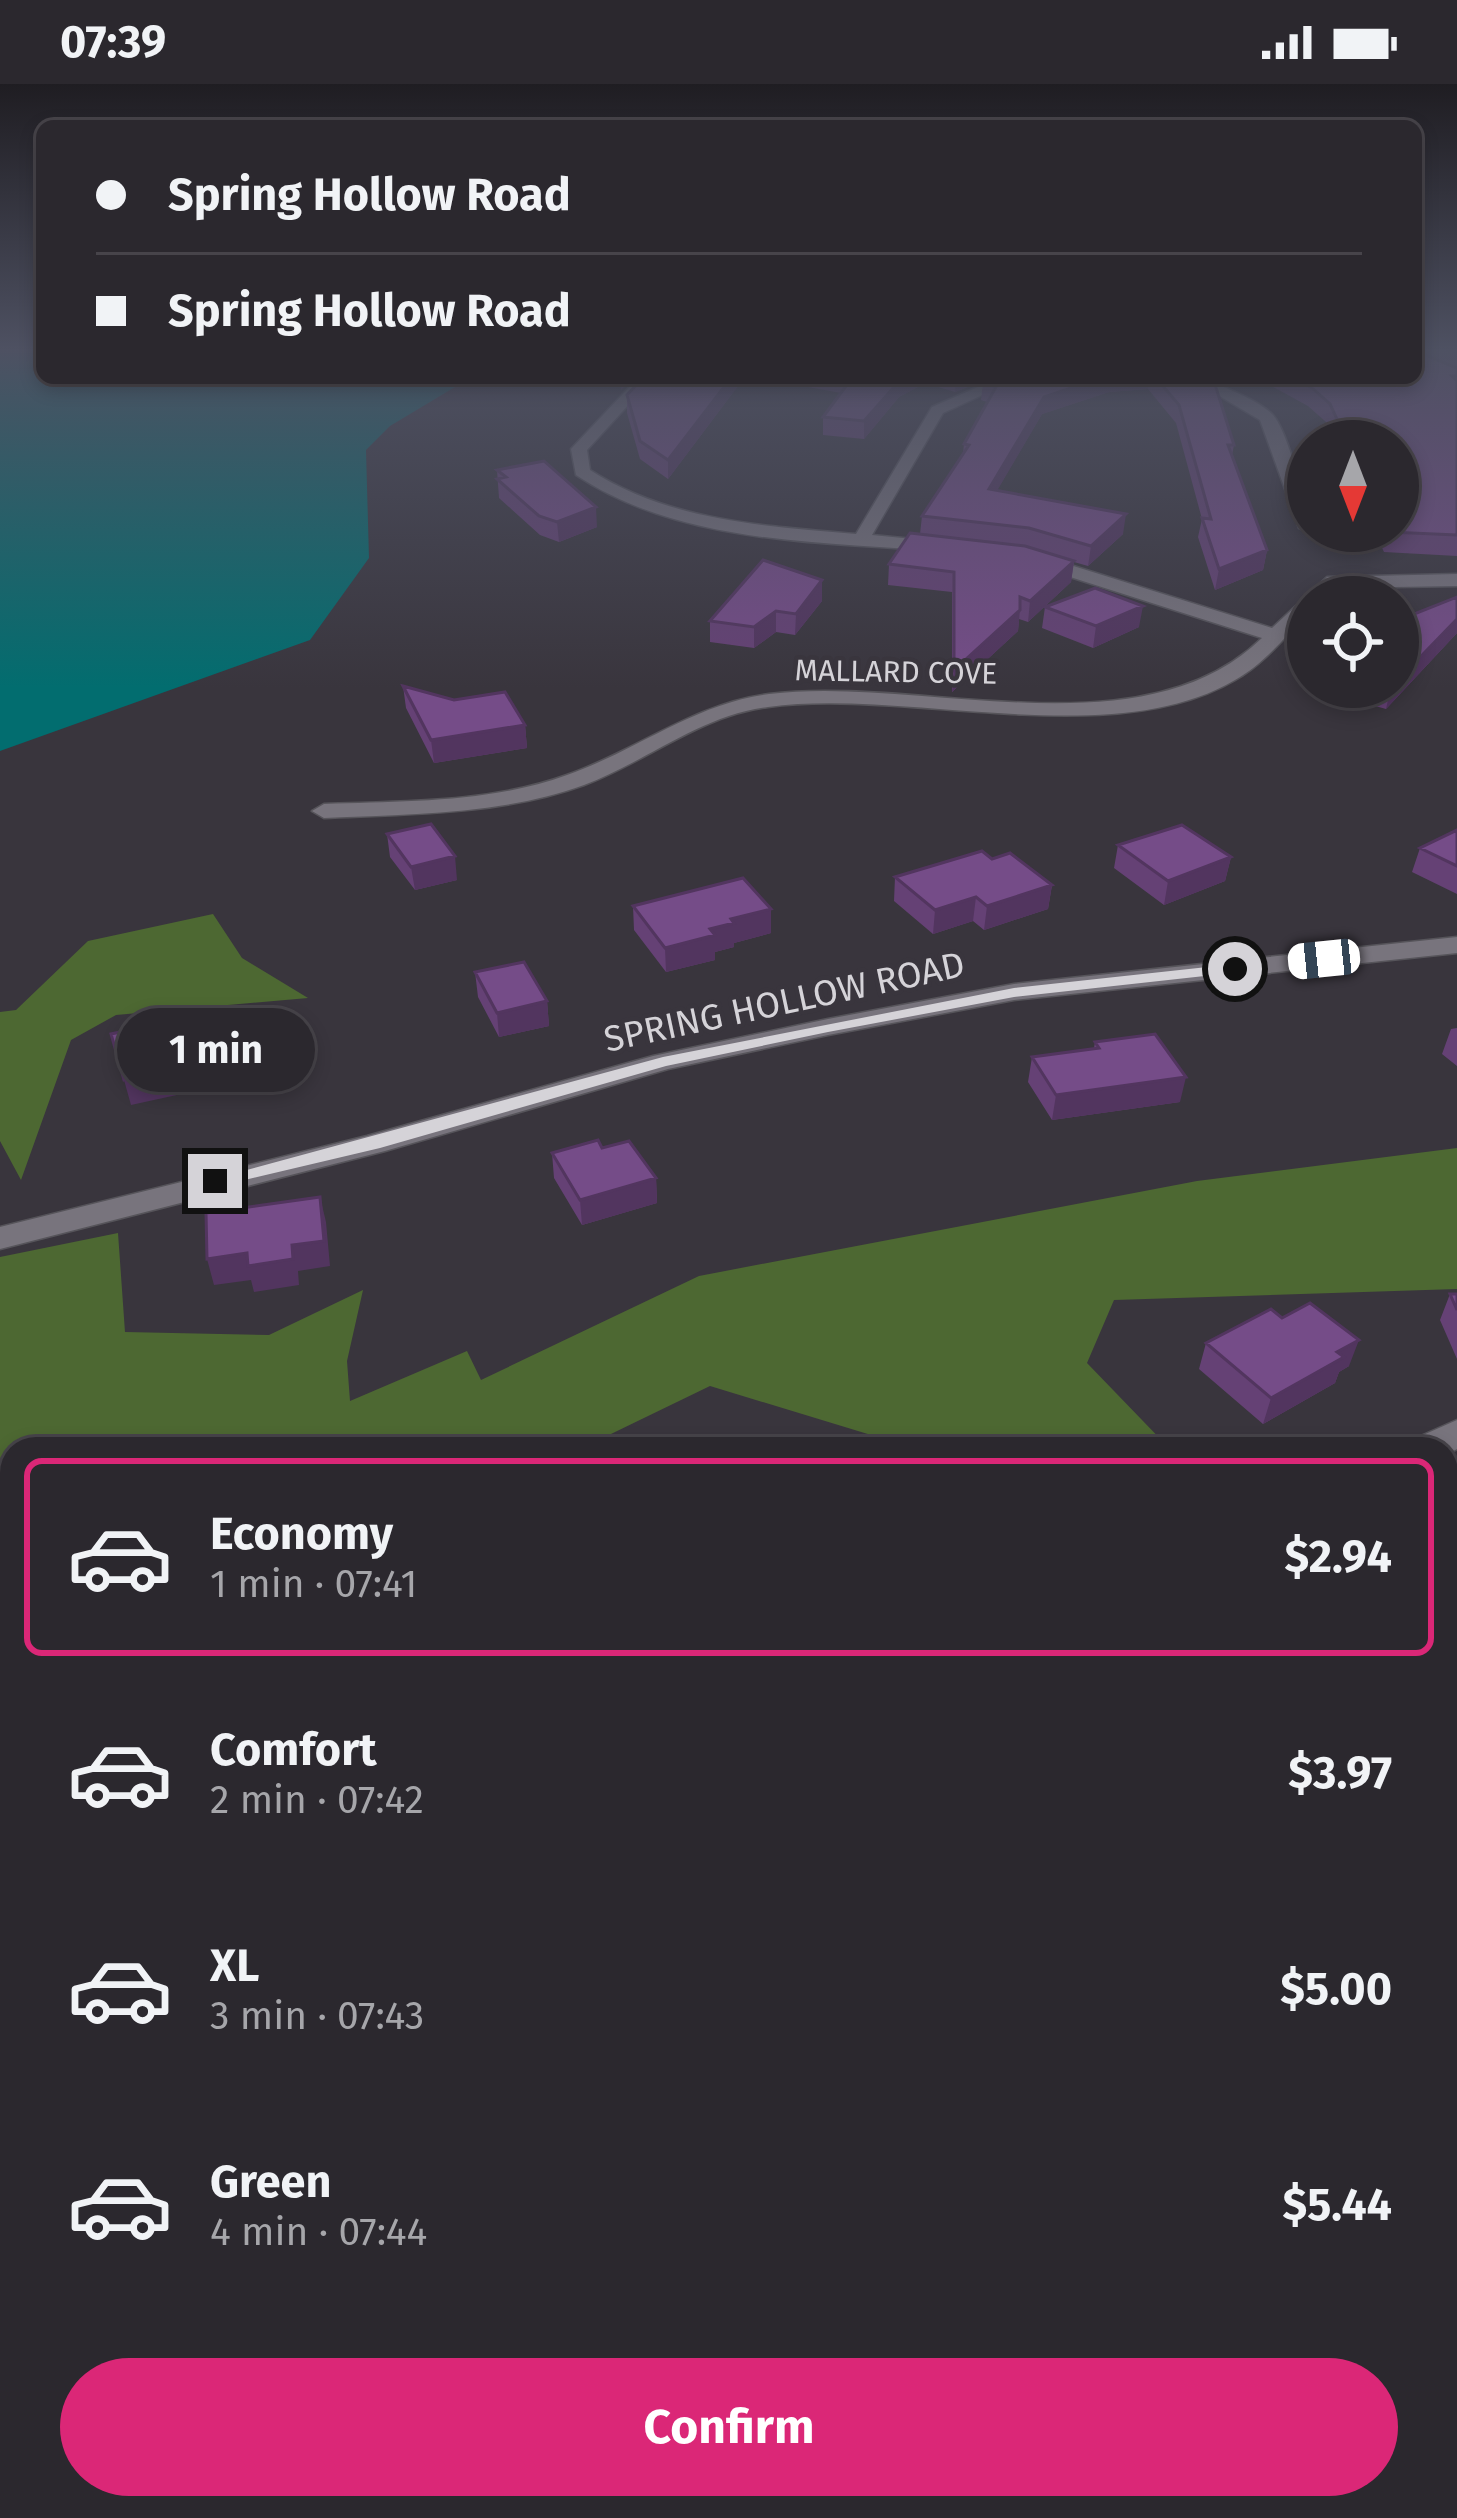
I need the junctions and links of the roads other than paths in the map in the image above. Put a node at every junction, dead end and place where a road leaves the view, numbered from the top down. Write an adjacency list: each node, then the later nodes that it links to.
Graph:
1 (581, 461): 3 (street)
2 (908, 461): 3 (street)
3 (862, 538): 4 (street)
4 (961, 548)
5 (1005, 554): 11 (street)
6 (1319, 561): 7 (street)
7 (1318, 576)
8 (1457, 580): 9 (street)
9 (1419, 584)
10 (1287, 622): 11 (street, MALLARD COVE)
11 (1273, 635): 12 (street, MALLARD COVE)
12 (324, 811)
13 (1457, 945): 14 (street, SPRING HOLLOW ROAD)
14 (0, 1238)

